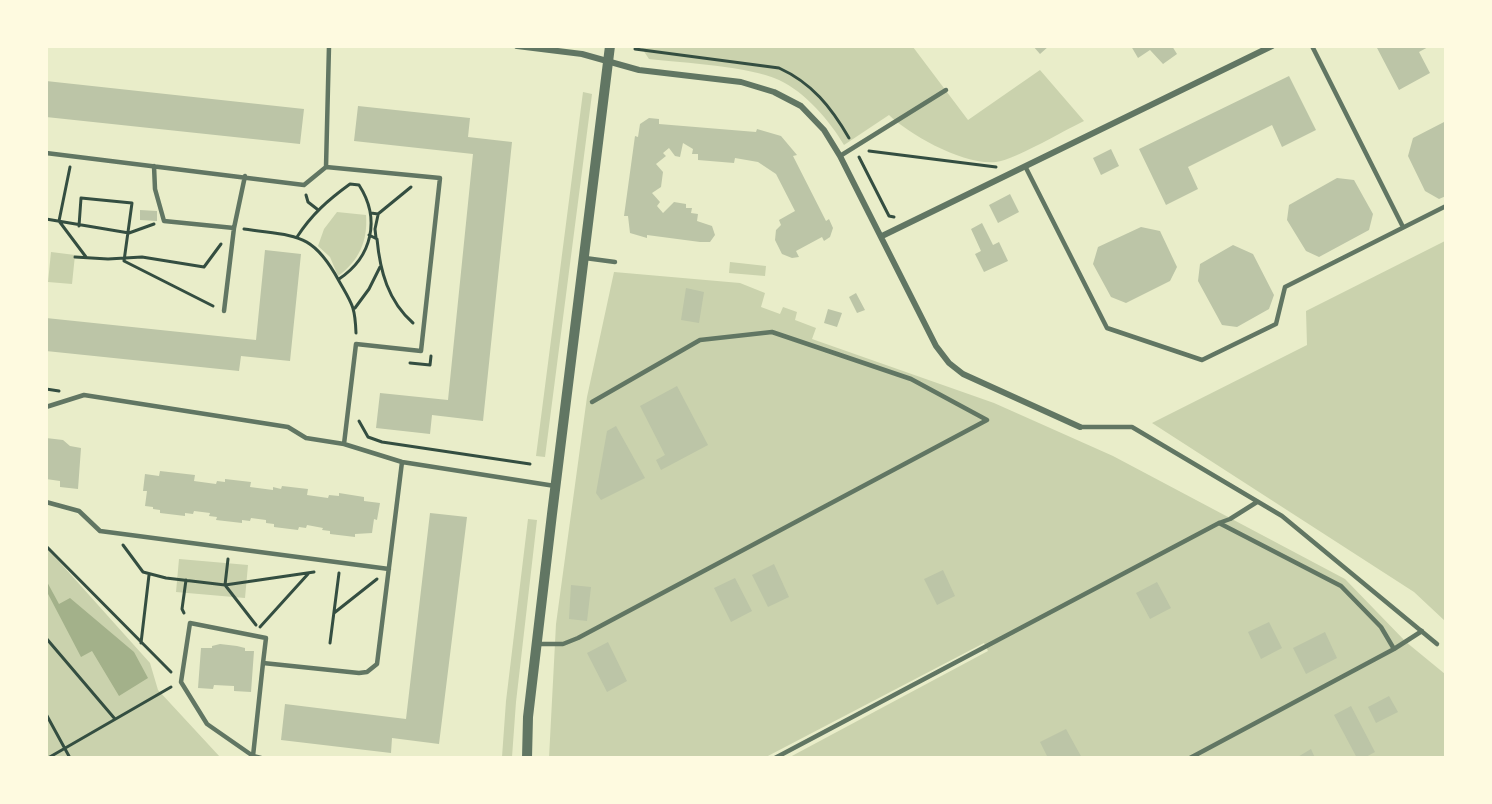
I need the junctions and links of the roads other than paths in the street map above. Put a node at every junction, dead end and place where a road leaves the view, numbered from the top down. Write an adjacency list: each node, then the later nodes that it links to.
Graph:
1 (329, 46): 11 (lane)
2 (517, 46): 6 (street)
3 (610, 46): 6 (street)
4 (1272, 46): 12 (street)
5 (1312, 46): 15 (lane)
6 (608, 62): 9 (street); 18 (street)
7 (946, 90): 9 (lane)
8 (46, 153): 10 (lane)
9 (840, 156): 17 (street)
10 (154, 166): 13 (lane); 16 (lane)
11 (326, 167): 13 (lane); 24 (lane)
12 (1026, 168): 15 (lane); 17 (street)
13 (245, 176): 16 (lane)
14 (1446, 206): 15 (lane)
15 (1403, 227)
16 (234, 228): 20 (lane)
17 (882, 236): 23 (street)
18 (584, 258): 19 (lane); 26 (street)
19 (615, 261)
20 (224, 311)
21 (592, 402): 32 (lane)
22 (46, 407): 24 (lane)
23 (1080, 427): 28 (lane)
24 (344, 444): 25 (lane)
25 (402, 462): 26 (lane); 30 (lane)
26 (555, 486): 32 (street)
27 (46, 502): 30 (lane)
28 (1257, 502): 29 (lane); 31 (lane)
29 (1219, 523): 34 (lane); 39 (lane)
30 (389, 569): 35 (lane)
31 (1422, 631): 33 (lane); 34 (lane)
32 (537, 644): 38 (street)
33 (1437, 644)
34 (1394, 649): 40 (lane)
35 (263, 663): 36 (lane); 36 (lane)
36 (253, 756): 37 (lane)
37 (261, 758)
38 (527, 758)
39 (775, 758)
40 (1190, 758)

